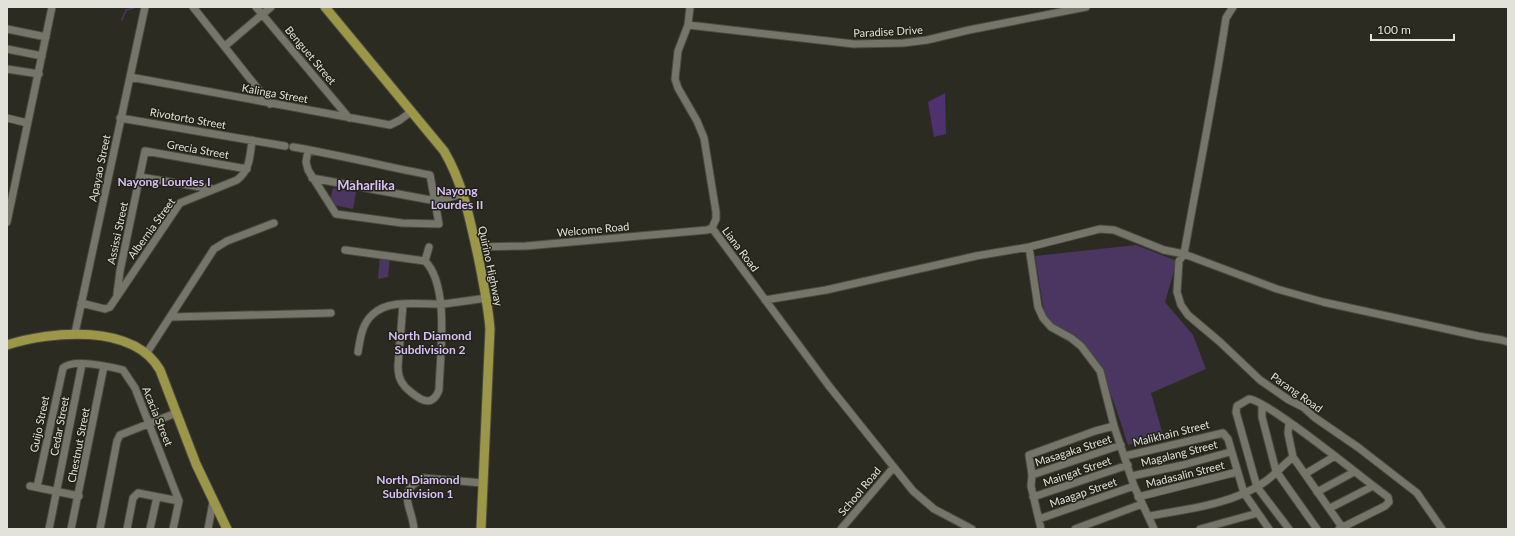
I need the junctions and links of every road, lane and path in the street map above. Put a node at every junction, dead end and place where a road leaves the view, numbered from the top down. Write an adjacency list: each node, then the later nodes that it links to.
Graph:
1 (52, 7): 13 (street)
2 (145, 7): 19 (street, Apayao Street)
3 (193, 7): 14 (street)
4 (256, 7): 10 (street, Benguet Street)
5 (271, 7): 10 (street)
6 (325, 7): 21 (main road, Quirino Highway)
7 (690, 7): 11 (street, Liana Road)
8 (1086, 7): 11 (street, Paradise Drive)
9 (1233, 7): 44 (street, Parang Road)
10 (262, 14): 14 (street); 24 (street, Benguet Street)
11 (688, 25): 39 (street, Liana Road)
12 (7, 29): 13 (street)
13 (46, 37): 16 (street)
14 (225, 46): 20 (street)
15 (7, 49): 16 (street)
16 (42, 56): 18 (street)
17 (7, 69): 18 (street)
18 (38, 74): 25 (street)
19 (130, 77): 20 (street, Kalinga Street); 23 (street, Apayao Street)
20 (270, 104): 24 (street, Kalinga Street)
21 (412, 111): 24 (street, Kalinga Street); 35 (main road, Quirino Highway)
22 (7, 118): 25 (street)
23 (120, 118): 26 (street, Rivotorto Street); 49 (street, Apayao Street)
24 (349, 118)
25 (27, 123): 37 (street)
26 (252, 140): 27 (street, Rivotorto Street); 31 (street)
27 (285, 146)
28 (293, 147): 29 (street)
29 (308, 150): 33 (street); 36 (street)
30 (145, 151): 31 (street, Grecia Street); 32 (street, Assissi Street)
31 (248, 169): 34 (street, Albernia Street)
32 (140, 177): 34 (street); 46 (street, Assissi Street)
33 (312, 178): 36 (street); 36 (street)
34 (213, 189): 46 (street, Albernia Street)
35 (462, 194): 36 (street); 41 (main road, Quirino Highway)
36 (436, 201)
37 (7, 222)
38 (274, 223): 53 (street)
39 (712, 228): 41 (street, Welcome Road); 48 (street, Liana Road)
40 (429, 247): 45 (street)
41 (476, 247): 47 (main road, Quirino Highway)
42 (1029, 247): 44 (street); 48 (street); 66 (street)
43 (345, 250): 45 (street)
44 (1184, 254): 55 (street); 118 (street, Parang Road)
45 (425, 261): 51 (street)
46 (117, 296): 49 (street, Albernia Street)
47 (487, 298): 51 (street); 80 (main road, Quirino Highway)
48 (765, 300): 73 (street, Liana Road)
49 (81, 303): 54 (street, Apayao Street)
50 (403, 304): 51 (street); 51 (street); 57 (street)
51 (442, 304)
52 (331, 313): 53 (street)
53 (171, 317): 58 (street)
54 (75, 333): 56 (main road); 58 (main road)
55 (1508, 342)
56 (7, 345)
57 (358, 352)
58 (146, 354): 63 (main road)
59 (82, 364): 60 (street, Acacia Street); 61 (street, Acacia Street); 84 (street, Cedar Street)
60 (65, 366): 84 (street, Guijo Street)
61 (104, 366): 64 (street, Acacia Street); 87 (street, Chestnut Street)
62 (1262, 405): 65 (street); 74 (street); 83 (street)
63 (176, 413): 64 (street); 92 (main road)
64 (149, 423): 91 (street, Acacia Street); 102 (street)
65 (1289, 423): 70 (street); 71 (street)
66 (1114, 426): 67 (street); 78 (street)
67 (1121, 445): 69 (street); 78 (street, Masagaka Street)
68 (1230, 452): 69 (street, Malikhain Street); 75 (street); 79 (street, Magalang Street)
69 (1125, 456): 72 (street)
70 (1335, 456): 76 (street); 77 (street)
71 (1293, 457): 74 (street); 77 (street)
72 (1128, 465): 79 (street); 89 (street, Maingat Street)
73 (893, 468): 110 (street, School Road); 111 (street, Liana Road)
74 (1276, 471): 83 (street); 117 (street)
75 (1237, 472): 86 (street); 90 (street, Madasalin Street)
76 (1354, 472): 82 (street); 85 (street)
77 (1305, 474): 85 (street)
78 (1032, 475): 89 (street)
79 (1132, 476): 81 (street)
80 (483, 483): 108 (street); 109 (main road, Quirino Highway)
81 (1134, 486): 90 (street); 97 (street, Maagap Street)
82 (1373, 486): 94 (street); 99 (street)
83 (1257, 487): 86 (street); 116 (street)
84 (57, 492): 87 (street); 100 (street, Cedar Street)
85 (1317, 492): 94 (street)
86 (1244, 493): 95 (street); 96 (street)
87 (79, 496): 101 (street, Chestnut Street)
88 (157, 497): 91 (street); 103 (street); 104 (street)
89 (1033, 497): 97 (street)
90 (1138, 497): 93 (street)
91 (179, 501): 105 (street)
92 (213, 502): 106 (street); 107 (main road)
93 (1142, 504): 96 (street); 113 (street)
94 (1330, 508): 99 (street)
95 (1258, 513): 114 (street); 115 (street)
96 (1149, 516): 98 (street)
97 (1039, 519): 112 (street)
98 (1151, 528)
99 (1341, 528)
100 (49, 529)
101 (72, 529)
102 (100, 529)
103 (127, 529)
104 (150, 529)
105 (174, 529)
106 (208, 529)
107 (227, 529)
108 (414, 529)
109 (481, 529)
110 (841, 529)
111 (972, 529)
112 (1041, 529)
113 (1075, 529)
114 (1200, 529)
115 (1269, 529)
116 (1289, 529)
117 (1317, 529)
118 (1442, 529)

